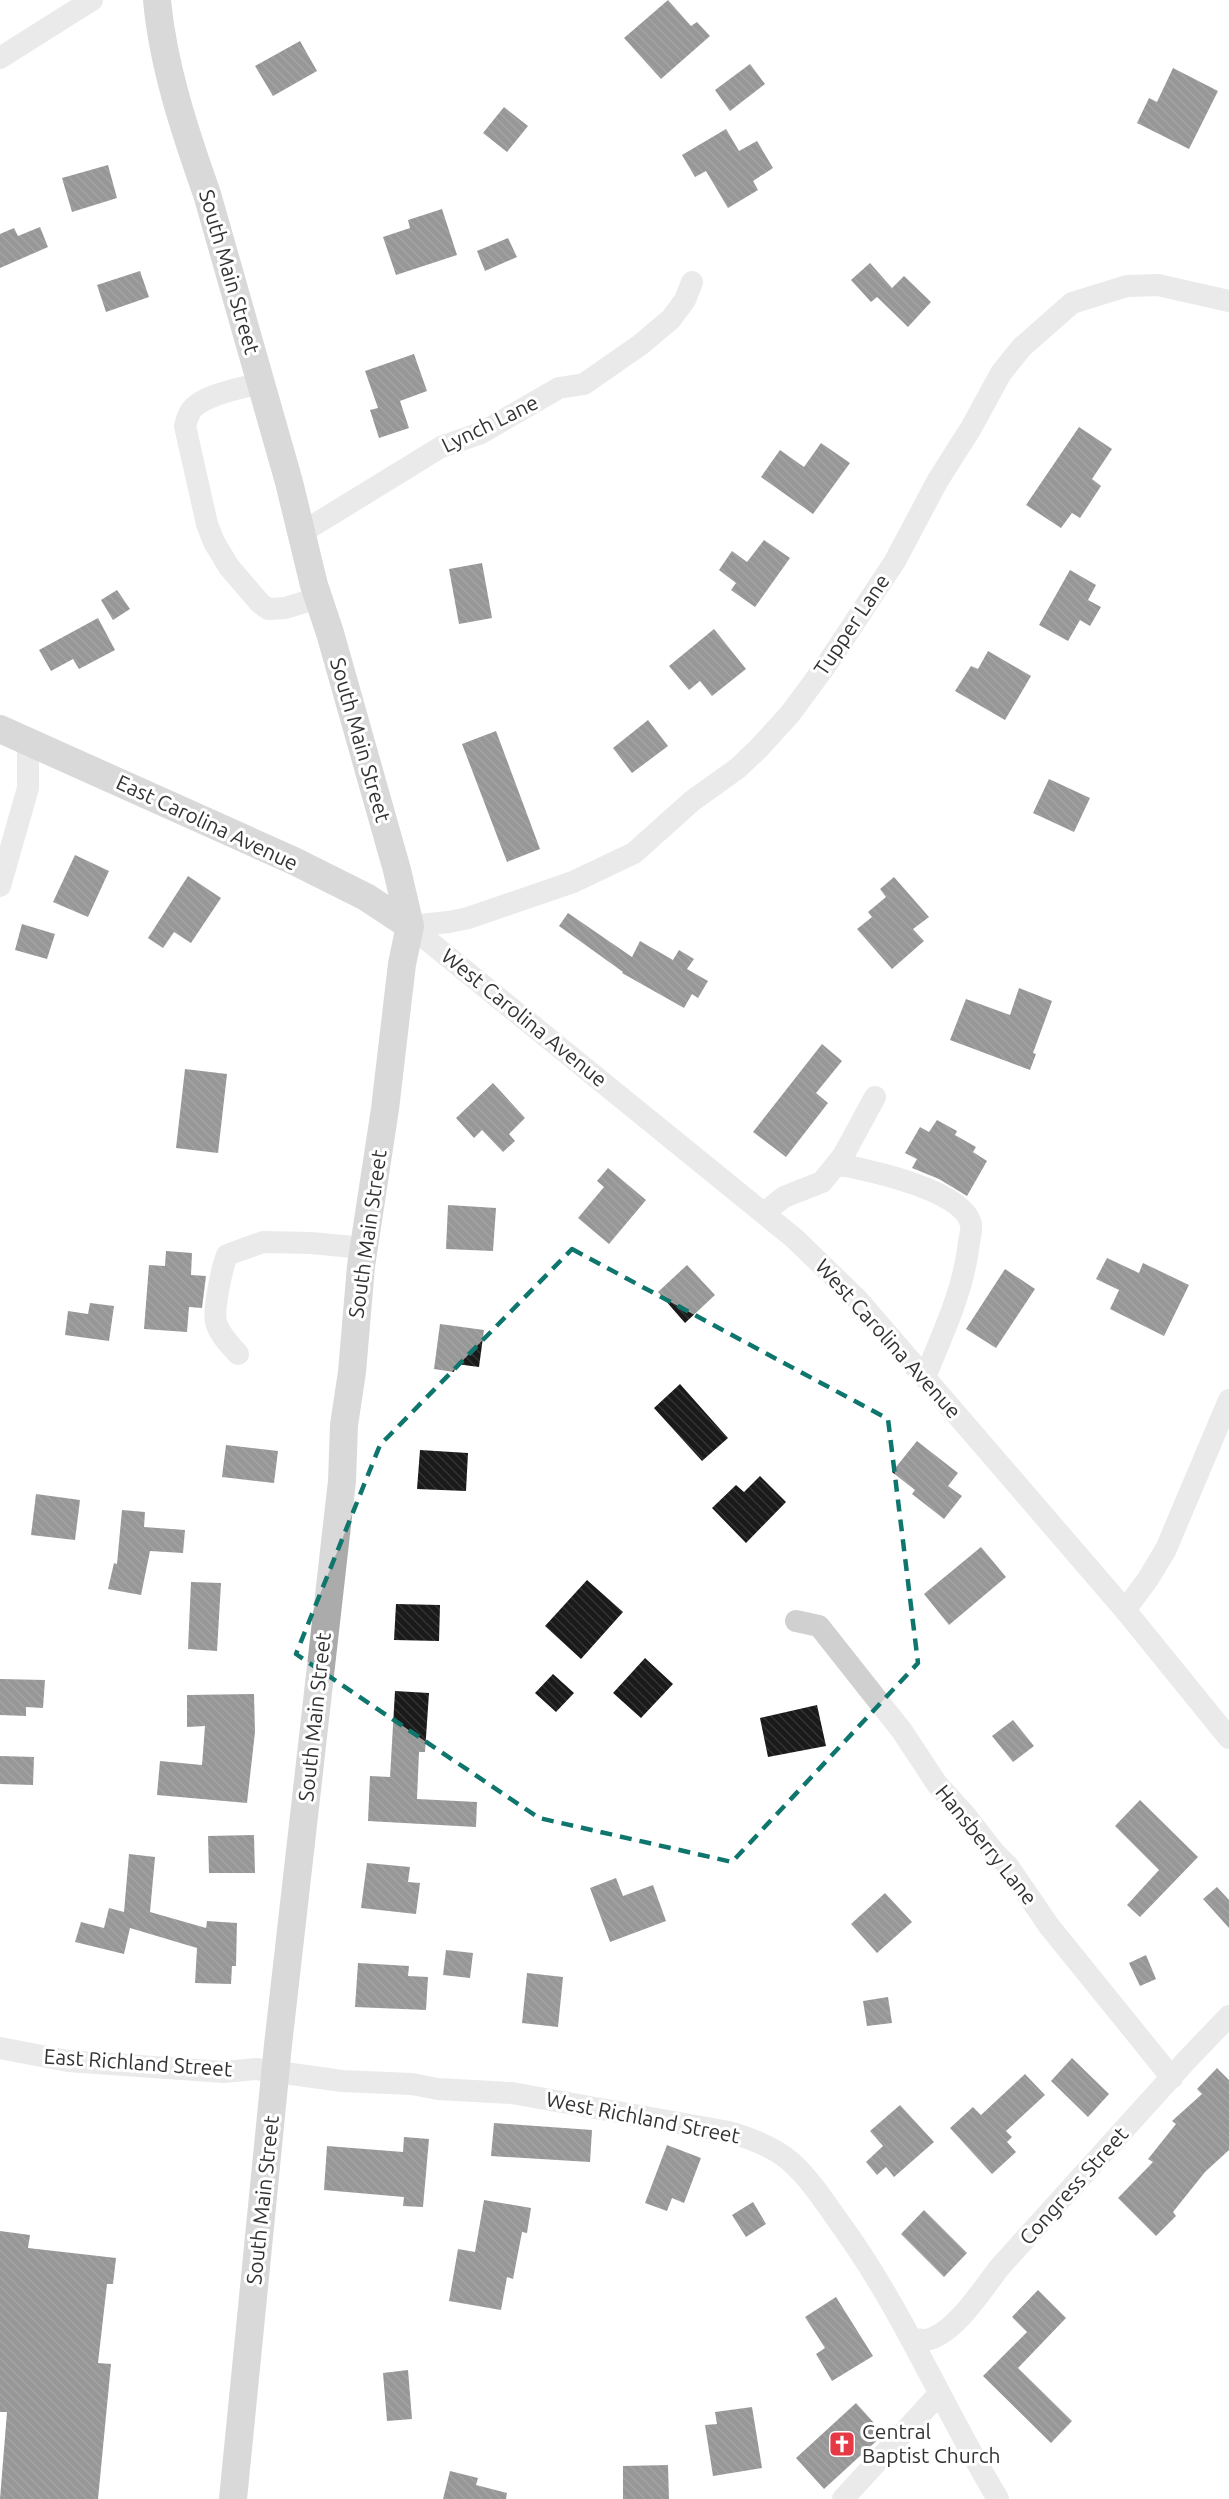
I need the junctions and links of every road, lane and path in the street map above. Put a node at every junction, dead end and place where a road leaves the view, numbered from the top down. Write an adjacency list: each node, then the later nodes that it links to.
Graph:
1 (92, 0): 3 (street)
2 (158, 0): 6 (main road, South Main Street)
3 (0, 58)
4 (692, 282): 7 (street, Lynch Lane)
5 (1229, 301): 12 (street, Tupper Lane)
6 (261, 383): 7 (main road, South Main Street); 8 (street)
7 (301, 533): 8 (main road, South Main Street)
8 (318, 598): 12 (main road, South Main Street)
9 (0, 729): 10 (main road, East Carolina Avenue)
10 (28, 741): 11 (street); 12 (main road, East Carolina Avenue)
11 (0, 886)
12 (410, 926): 15 (street, West Carolina Avenue); 16 (main road, South Main Street)
13 (875, 1097): 14 (street)
14 (837, 1164): 15 (street); 18 (street)
15 (764, 1213): 18 (street, West Carolina Avenue)
16 (364, 1248): 17 (street); 25 (main road, South Main Street)
17 (238, 1354)
18 (924, 1377): 20 (street, West Carolina Avenue)
19 (1229, 1400): 20 (street)
20 (1125, 1610): 22 (street, West Carolina Avenue)
21 (796, 1621): 26 (street, Hansberry Lane)
22 (1229, 1738)
23 (1229, 2016): 26 (street, Congress Street)
24 (0, 2048): 25 (street, East Richland Street)
25 (276, 2072): 27 (street, West Richland Street); 29 (main road, South Main Street)
26 (1172, 2078): 27 (street, Congress Street)
27 (912, 2339): 28 (street, West Richland Street)
28 (939, 2394): 30 (street); 31 (street, West Richland Street)
29 (233, 2499)
30 (843, 2499)
31 (998, 2499)

